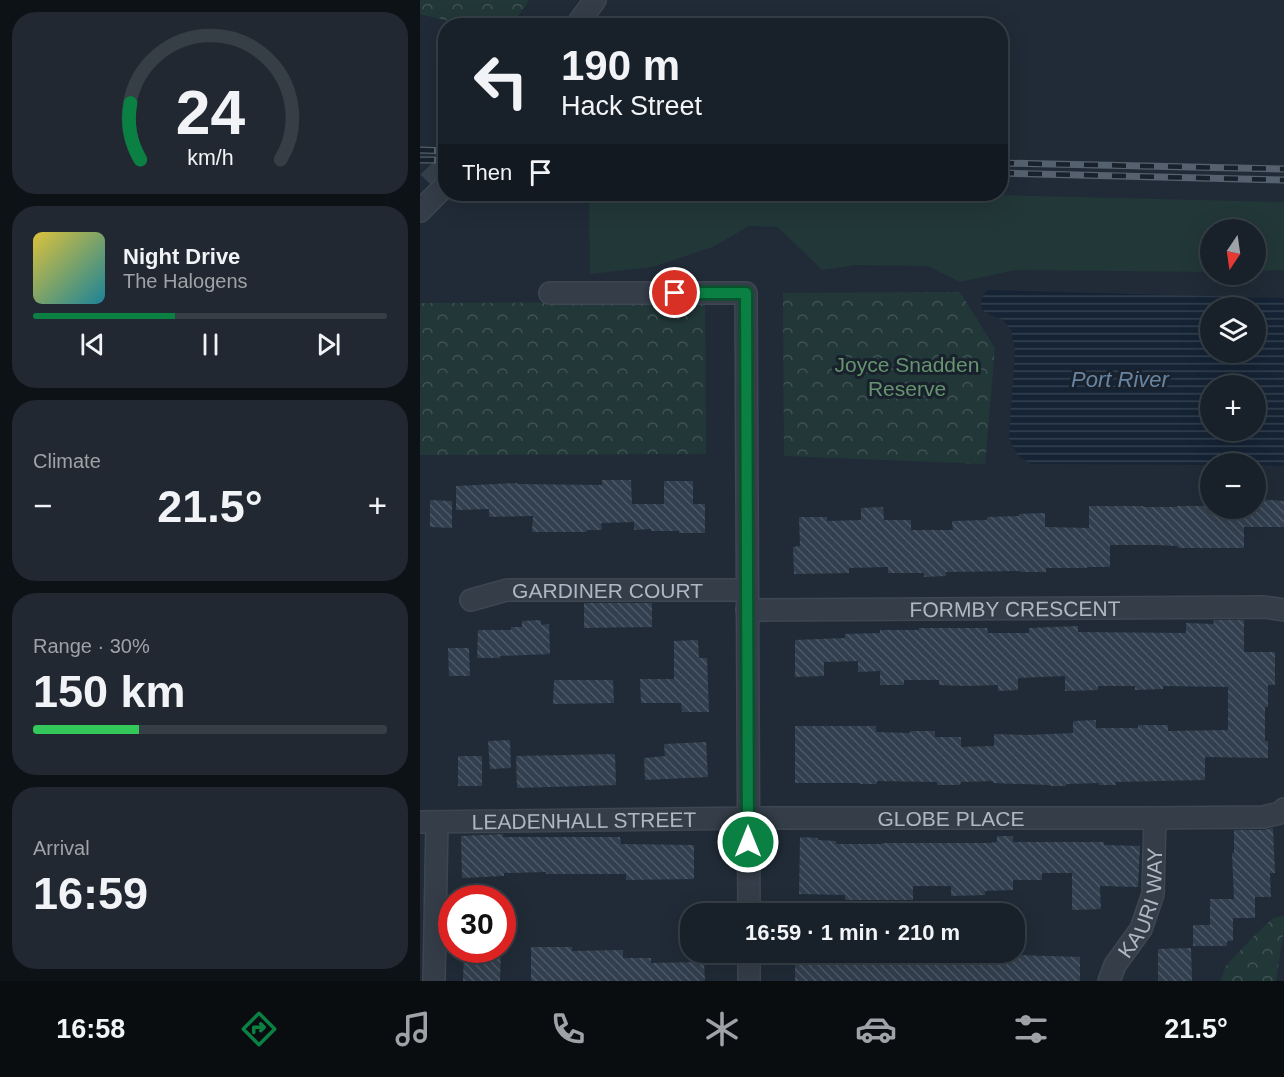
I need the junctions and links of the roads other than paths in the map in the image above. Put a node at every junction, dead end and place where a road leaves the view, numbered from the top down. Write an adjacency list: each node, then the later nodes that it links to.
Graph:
1 (595, 0): 2 (street)
2 (582, 18)
3 (431, 186): 4 (street)
4 (420, 211)
5 (550, 293): 7 (street)
6 (471, 600): 7 (street, GARDINER COURT)
7 (747, 600): 8 (street, FORMBY CRESCENT); 10 (street)
8 (1284, 609)
9 (1284, 809): 11 (street)
10 (748, 818): 11 (street, GLOBE PLACE); 12 (street, LEADENHALL STREET); 13 (street)
11 (1155, 818): 17 (street, KAURI WAY)
12 (428, 822): 15 (street)
13 (749, 903)
14 (749, 963): 16 (street)
15 (434, 981)
16 (749, 981)
17 (1109, 981)

